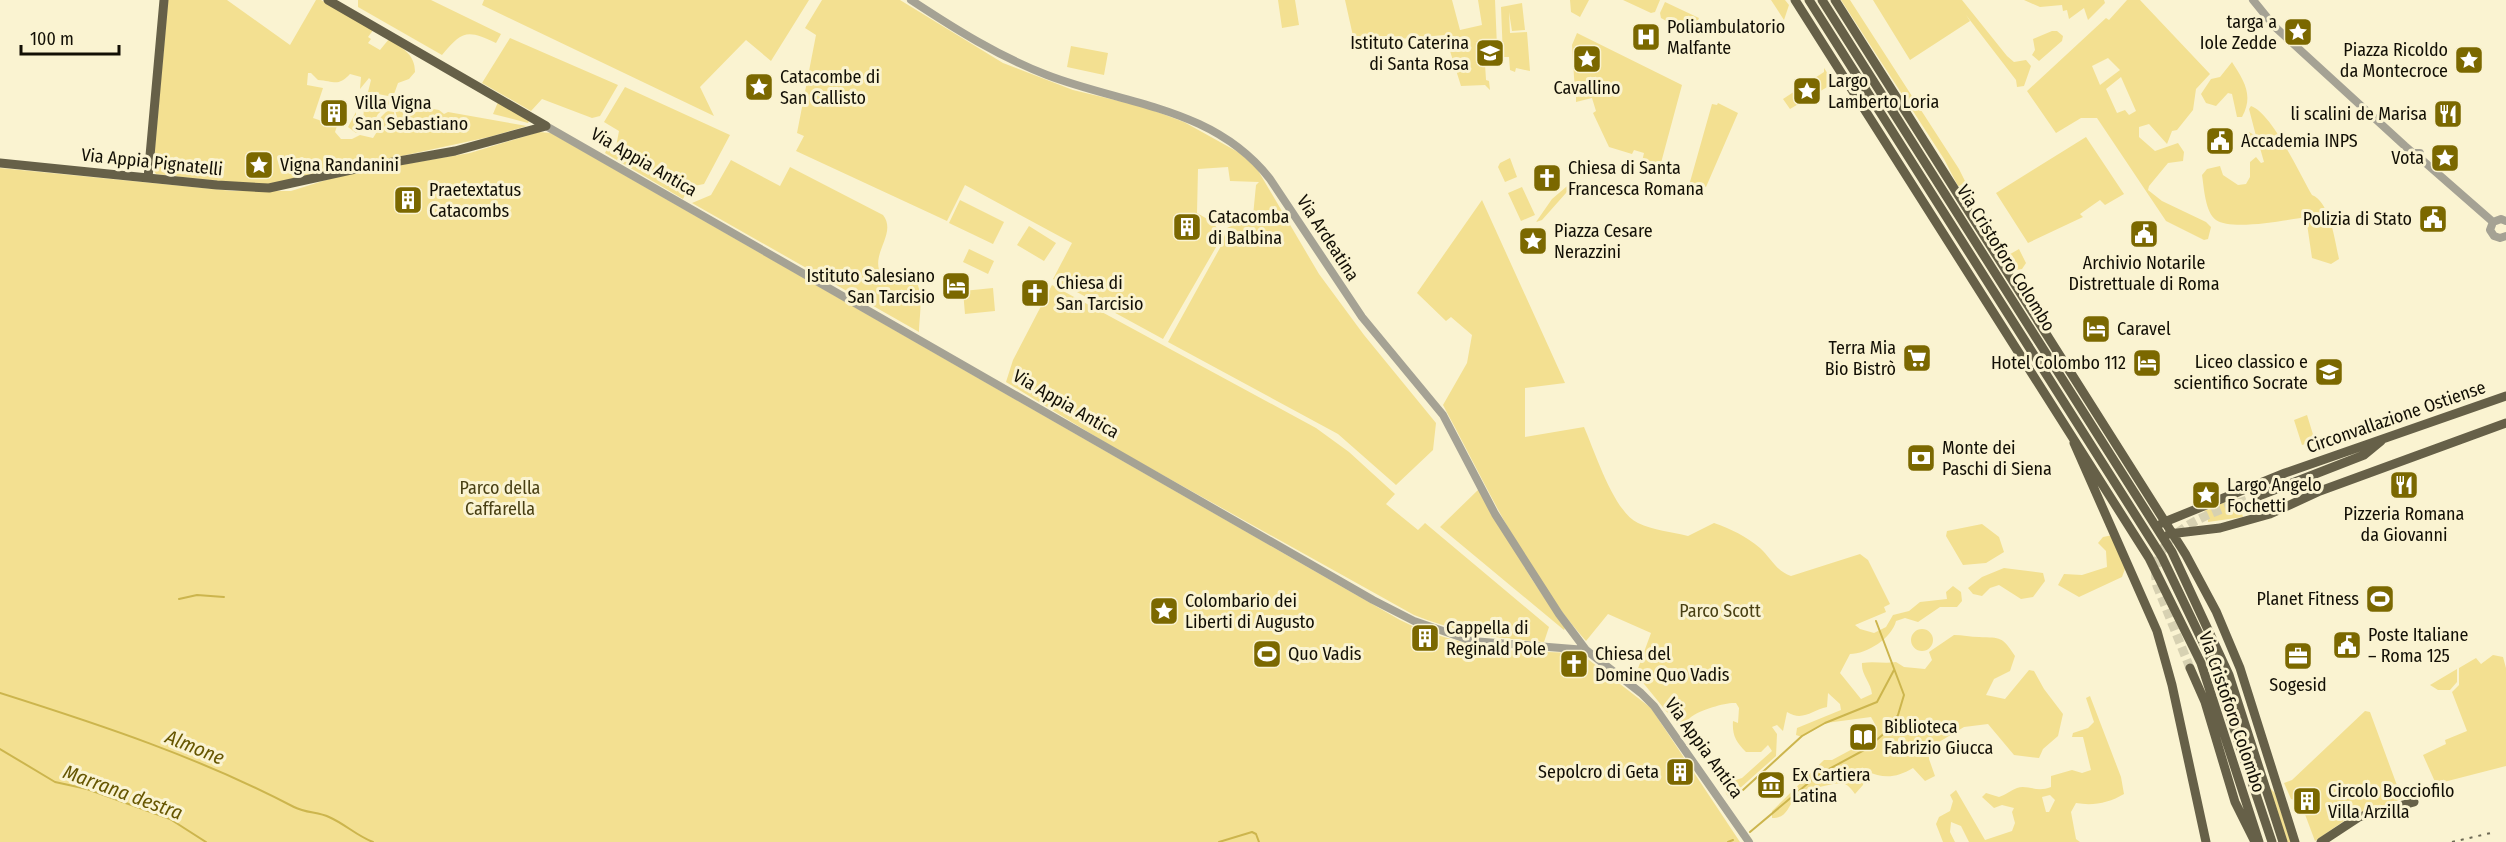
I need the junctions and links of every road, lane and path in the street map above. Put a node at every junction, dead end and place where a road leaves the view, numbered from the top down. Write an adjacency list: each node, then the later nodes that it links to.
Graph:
1 (164, 0): 16 (main road)
2 (328, 0): 13 (main road, Via Appia Antica)
3 (912, 0): 45 (street, Via Ardeatina)
4 (1796, 0): 9 (main road); 14 (main road, Via Cristoforo Colombo)
5 (1809, 0): 9 (main road, Via Cristoforo Colombo)
6 (1835, 0): 12 (main road, Via Cristoforo Colombo)
7 (2253, 0): 18 (street)
8 (1824, 2): 10 (main road, Via Cristoforo Colombo)
9 (1818, 15): 11 (main road, Via Cristoforo Colombo)
10 (1891, 109): 12 (main road); 22 (main road, Via Cristoforo Colombo)
11 (1878, 110): 14 (main road); 23 (main road, Via Cristoforo Colombo)
12 (1914, 124): 20 (main road, Via Cristoforo Colombo)
13 (546, 126): 16 (main road, Via Appia Pignatelli); 45 (street, Via Appia Antica)
14 (1887, 145): 21 (main road, Via Cristoforo Colombo)
15 (0, 163): 16 (main road, Via Appia Pignatelli)
16 (148, 178)
17 (2506, 221): 18 (street)
18 (2493, 222): 19 (street)
19 (2506, 236)
20 (2020, 291): 22 (main road); 29 (main road, Via Cristoforo Colombo)
21 (1990, 306): 23 (main road); 28 (main road, Via Cristoforo Colombo)
22 (2023, 317): 25 (main road, Via Cristoforo Colombo)
23 (2013, 322): 26 (main road, Via Cristoforo Colombo)
24 (2506, 396): 30 (main road, Circonvallazione Ostiense)
25 (2089, 419): 29 (main road); 34 (main road, Via Cristoforo Colombo)
26 (2077, 422): 31 (main road); 36 (main road, Via Cristoforo Colombo)
27 (2506, 423): 38 (main road)
28 (2069, 429): 31 (main road, Via Cristoforo Colombo); 57 (main road)
29 (2109, 430): 33 (main road, Via Cristoforo Colombo)
30 (2381, 441): 32 (main road); 33 (main road, Circonvallazione Ostiense)
31 (2080, 446): 35 (main road, Via Cristoforo Colombo)
32 (2256, 497)
33 (2167, 521): 34 (main road); 38 (main road, Via Cristoforo Colombo)
34 (2156, 525): 37 (main road, Via Cristoforo Colombo)
35 (2134, 532): 36 (main road); 42 (main road, Via Cristoforo Colombo)
36 (2149, 534): 37 (main road); 41 (main road, Via Cristoforo Colombo)
37 (2162, 534): 38 (main road); 40 (main road, Via Cristoforo Colombo)
38 (2174, 534): 39 (main road, Via Cristoforo Colombo)
39 (2186, 555): 40 (main road); 43 (main road, Via Cristoforo Colombo)
40 (2175, 557): 41 (main road); 46 (main road, Via Cristoforo Colombo)
41 (2165, 562): 42 (main road); 47 (main road, Via Cristoforo Colombo)
42 (2164, 588): 44 (main road, Via Cristoforo Colombo)
43 (2224, 631): 46 (main road); 50 (main road, Via Cristoforo Colombo)
44 (2192, 643): 47 (main road); 54 (main road, Via Cristoforo Colombo)
45 (1586, 650): 56 (street, Via Appia Antica)
46 (2220, 652): 49 (main road, Via Cristoforo Colombo)
47 (2211, 657): 52 (main road, Via Cristoforo Colombo)
48 (2190, 668): 58 (main road)
49 (2234, 688): 50 (main road); 51 (main road, Via Cristoforo Colombo)
50 (2254, 709): 53 (main road, Via Cristoforo Colombo)
51 (2260, 773): 53 (main road); 60 (main road, Via Cristoforo Colombo)
52 (2249, 774): 54 (main road); 59 (main road, Via Cristoforo Colombo)
53 (2278, 791): 61 (main road, Via Cristoforo Colombo)
54 (2246, 802): 58 (main road, Via Cristoforo Colombo)
55 (2415, 802): 62 (main road)
56 (1749, 842)
57 (2206, 842)
58 (2257, 842)
59 (2271, 842)
60 (2283, 842)
61 (2295, 842)
62 (2321, 842)

